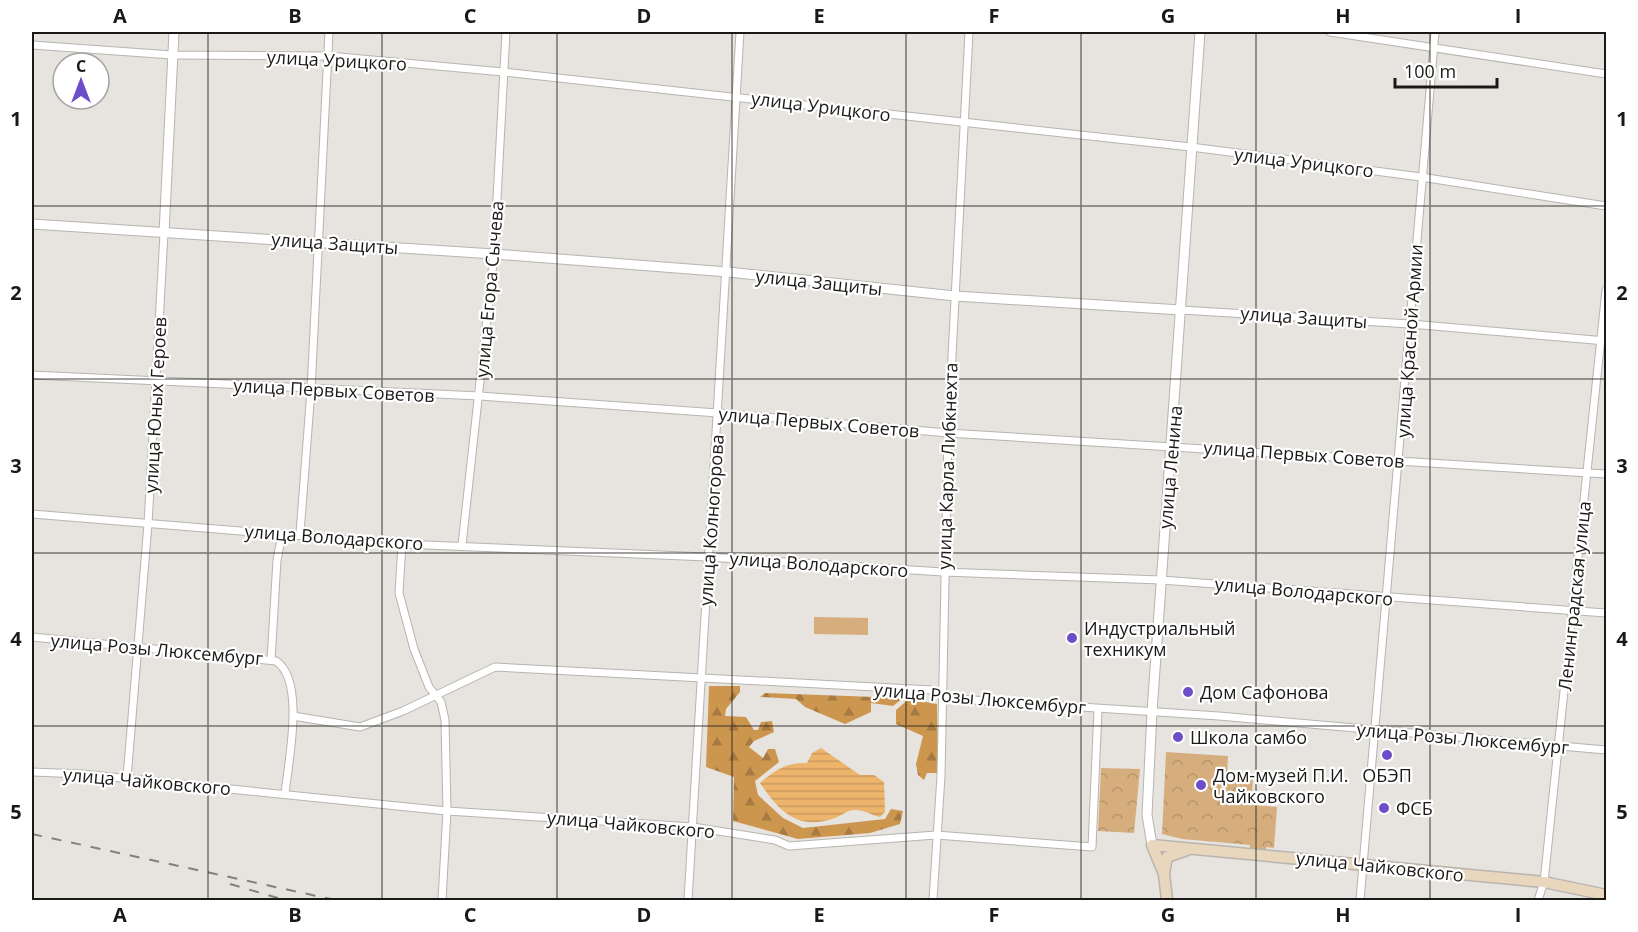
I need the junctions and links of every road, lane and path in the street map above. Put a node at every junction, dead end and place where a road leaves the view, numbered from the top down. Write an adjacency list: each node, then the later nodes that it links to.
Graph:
1 (174, 32): 11 (street, улица Юных Героев)
2 (329, 32): 12 (street)
3 (506, 32): 13 (street, улица Егора Сычева)
4 (740, 32): 15 (street, улица Колногорова)
5 (969, 32): 16 (street, улица Карла Либкнехта)
6 (1200, 32): 17 (street, улица Ленина)
7 (1330, 32): 10 (street)
8 (1435, 32): 10 (street, улица Красной Армии)
9 (32, 45): 11 (street, улица Урицкого)
10 (1434, 47): 14 (street); 18 (street, улица Красной Армии)
11 (172, 55): 12 (street, улица Урицкого); 21 (street, улица Юных Героев)
12 (329, 56): 13 (street, улица Урицкого); 22 (street)
13 (503, 72): 15 (street, улица Урицкого); 23 (street, улица Егора Сычева)
14 (1606, 74)
15 (736, 96): 16 (street, улица Урицкого); 24 (street, улица Колногорова)
16 (965, 124): 17 (street, улица Урицкого); 26 (street, улица Карла Либкнехта)
17 (1191, 147): 18 (street, улица Урицкого); 27 (street, улица Ленина)
18 (1421, 177): 19 (street, улица Урицкого); 28 (street, улица Красной Армии)
19 (1606, 206)
20 (32, 224): 21 (street, улица Защиты)
21 (164, 233): 22 (street, улица Защиты); 31 (street, улица Юных Героев)
22 (318, 241): 23 (street, улица Защиты); 32 (street)
23 (494, 254): 24 (street, улица Защиты); 33 (street, улица Егора Сычева)
24 (728, 272): 26 (street, улица Защиты); 34 (street, улица Колногорова)
25 (1606, 290): 29 (street, Ленинградская улица)
26 (955, 296): 27 (street, улица Защиты); 35 (street, улица Карла Либкнехта)
27 (1181, 310): 28 (street, улица Защиты); 36 (street, улица Ленина)
28 (1410, 324): 29 (street, улица Защиты); 37 (street, улица Красной Армии)
29 (1604, 340): 38 (street, Ленинградская улица)
30 (32, 375): 31 (street, улица Первых Советов)
31 (156, 381): 32 (street, улица Первых Советов); 41 (street, улица Юных Героев)
32 (311, 390): 33 (street, улица Первых Советов); 42 (street)
33 (480, 396): 34 (street, улица Первых Советов); 45 (street, улица Егора Сычева)
34 (718, 413): 35 (street, улица Первых Советов); 46 (street, улица Колногорова)
35 (948, 434): 36 (street, улица Первых Советов); 47 (street, улица Карла Либкнехта)
36 (1172, 446): 37 (street, улица Первых Советов); 48 (street, улица Ленина)
37 (1400, 460): 38 (street, улица Первых Советов); 49 (street, улица Красной Армии)
38 (1586, 472): 39 (street, улица Первых Советов); 50 (street, Ленинградская улица)
39 (1606, 474)
40 (32, 514): 41 (street, улица Володарского)
41 (148, 524): 43 (street, улица Володарского); 53 (street, улица Юных Героев)
42 (300, 533): 43 (street, улица Володарского); 44 (street, улица Володарского)
43 (282, 534): 54 (street)
44 (402, 544): 45 (street, улица Володарского); 57 (street)
45 (462, 545): 46 (street, улица Володарского)
46 (707, 557): 47 (street, улица Володарского); 55 (street, улица Колногорова)
47 (943, 572): 48 (street, улица Володарского); 56 (street, улица Карла Либкнехта)
48 (1161, 580): 49 (street, улица Володарского); 59 (street, улица Ленина)
49 (1386, 598): 50 (street, улица Володарского); 61 (street, улица Красной Армии)
50 (1574, 610): 51 (street, улица Володарского); 62 (street, Ленинградская улица)
51 (1606, 613)
52 (32, 638): 53 (street, улица Розы Люксембург)
53 (138, 646): 54 (street, улица Розы Люксембург); 65 (street, улица Юных Героев)
54 (272, 660): 60 (street, улица Розы Люксембург)
55 (701, 680): 56 (street, улица Розы Люксембург); 57 (street, улица Розы Люксембург); 68 (street, улица Колногорова)
56 (942, 694): 58 (street, улица Розы Люксембург); 69 (street, улица Карла Либкнехта)
57 (437, 695): 60 (street, улица Розы Люксембург); 67 (street)
58 (1098, 709): 59 (street, улица Розы Люксембург); 69 (street, улица Чайковского)
59 (1152, 712): 61 (street, улица Розы Люксембург); 70 (street, улица Ленина)
60 (293, 716): 66 (street)
61 (1376, 732): 62 (street, улица Розы Люксембург); 72 (street, улица Красной Армии)
62 (1558, 746): 63 (street, улица Розы Люксембург); 74 (street, Ленинградская улица)
63 (1606, 750)
64 (32, 772): 65 (street, улица Чайковского)
65 (127, 778): 66 (street, улица Чайковского)
66 (285, 794): 67 (street, улица Чайковского)
67 (447, 811): 68 (street, улица Чайковского); 76 (street)
68 (693, 827): 69 (street, улица Чайковского); 77 (street, улица Колногорова)
69 (936, 836): 78 (street, улица Карла Либкнехта)
70 (1152, 845): 71 (main road, улица Чайковского); 73 (main road, улица Ленина)
71 (1200, 848): 72 (main road, улица Чайковского); 73 (main road)
72 (1363, 865): 74 (main road, улица Чайковского); 80 (street, улица Красной Армии)
73 (1164, 873): 79 (main road, улица Ленина)
74 (1544, 882): 75 (main road, улица Чайковского); 81 (street, Ленинградская улица)
75 (1604, 897)
76 (442, 900)
77 (688, 900)
78 (933, 900)
79 (1167, 900)
80 (1360, 900)
81 (1538, 900)

